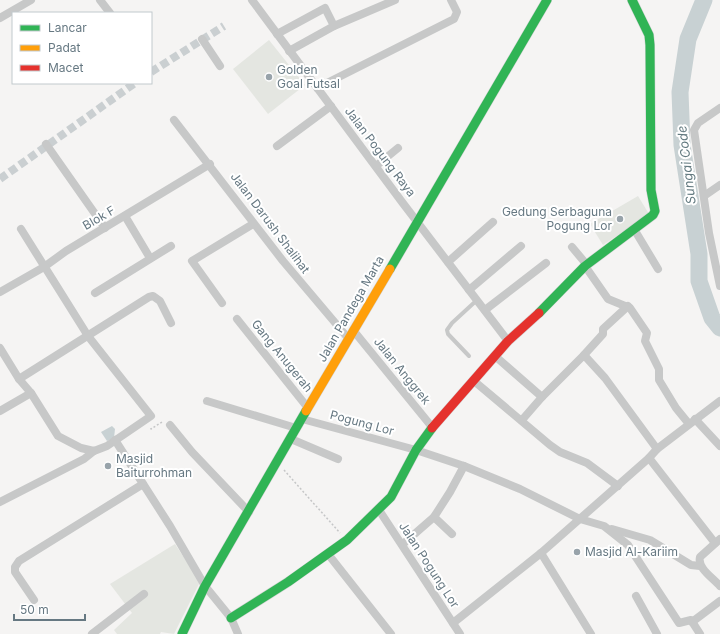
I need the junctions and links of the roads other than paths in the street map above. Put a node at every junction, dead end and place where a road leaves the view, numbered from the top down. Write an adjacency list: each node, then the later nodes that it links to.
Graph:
1 (31, 0): 9 (street)
2 (100, 0): 8 (street)
3 (252, 0): 11 (street, Jalan Pogung Raya)
4 (395, 0): 10 (street)
5 (451, 0): 15 (street)
6 (547, 0): 27 (street, Jalan Pandega Marta)
7 (632, 0): 32 (street)
8 (109, 12)
9 (0, 17)
10 (334, 26): 11 (street); 13 (street)
11 (276, 34): 13 (street, Jalan Pogung Raya)
12 (202, 39): 14 (street)
13 (289, 51): 15 (street, Jalan Pogung Raya)
14 (220, 66)
15 (317, 88): 16 (street, Jalan Pogung Raya)
16 (331, 106): 20 (street); 23 (street, Jalan Pogung Raya)
17 (720, 108): 25 (street)
18 (174, 120): 22 (street, Jalan Darush Shalihat)
19 (46, 144): 30 (street)
20 (277, 146)
21 (398, 148): 23 (street)
22 (210, 164): 26 (street, Blok F); 29 (street, Jalan Darush Shalihat)
23 (376, 166): 27 (street, Jalan Pogung Raya)
24 (720, 186): 25 (street)
25 (704, 196): 39 (street)
26 (125, 216): 30 (street, Blok F); 36 (street)
27 (416, 221): 37 (street, Jalan Pogung Raya); 53 (street, Jalan Pandega Marta)
28 (494, 222): 37 (street)
29 (253, 224): 48 (street); 55 (street, Jalan Darush Shalihat)
30 (105, 228): 41 (street, Blok F)
31 (21, 229): 41 (street)
32 (634, 229): 40 (street); 42 (street)
33 (171, 246): 36 (street)
34 (521, 246): 44 (street)
35 (572, 247): 40 (street)
36 (150, 258): 46 (street)
37 (448, 262): 44 (street, Jalan Pogung Raya)
38 (546, 263): 50 (street)
39 (718, 264): 43 (street)
40 (586, 265): 49 (street); 56 (street)
41 (44, 267): 45 (street, Blok F); 54 (street)
42 (658, 269)
43 (720, 286)
44 (469, 290): 47 (street, Jalan Pogung Raya)
45 (0, 292)
46 (95, 292)
47 (477, 299): 50 (street, Jalan Pogung Raya); 59 (lane)
48 (222, 303)
49 (628, 306): 58 (street); 71 (street)
50 (485, 310): 56 (street, Jalan Pogung Raya)
51 (237, 320): 67 (street, Gang Anugerah)
52 (171, 323): 54 (street)
53 (353, 330): 55 (street, Jalan Pandega Marta); 73 (street, Jalan Anggrek)
54 (88, 336): 61 (street); 76 (street)
55 (348, 338): 67 (street, Jalan Pandega Marta)
56 (508, 341): 60 (street)
57 (0, 348): 61 (street)
58 (584, 355): 64 (street); 78 (street)
59 (469, 356)
60 (495, 356): 62 (street); 64 (street)
61 (18, 379): 63 (street)
62 (474, 381): 70 (street); 73 (street)
63 (32, 393): 68 (street); 80 (street)
64 (542, 397): 70 (street)
65 (208, 401): 74 (street)
66 (720, 401): 71 (street)
67 (308, 408): 69 (street, Jalan Pandega Marta)
68 (0, 411)
69 (302, 419): 74 (street, Jalan Pandega Marta); 79 (street, Pogung Lor)
70 (522, 420): 85 (street)
71 (692, 422): 77 (street); 78 (street)
72 (170, 425): 88 (street)
73 (432, 426): 79 (street)
74 (296, 428): 75 (street, Jalan Pandega Marta)
75 (291, 439): 82 (street); 88 (street, Jalan Pandega Marta)
76 (115, 440): 80 (street); 84 (street)
77 (720, 446)
78 (657, 449): 81 (street)
79 (416, 450): 83 (street, Pogung Lor); 87 (street)
80 (94, 451): 86 (street)
81 (649, 458): 85 (street); 93 (street)
82 (338, 459)
83 (464, 466): 89 (street); 90 (street, Pogung Lor)
84 (143, 484): 98 (street); 102 (street)
85 (618, 486): 90 (street)
86 (0, 502)
87 (378, 510): 94 (street, Jalan Pogung Lor); 96 (street)
88 (249, 512): 98 (street, Jalan Pandega Marta)
89 (434, 516): 92 (street); 94 (street)
90 (580, 519): 91 (street, Pogung Lor); 95 (street)
91 (604, 526): 97 (street, Pogung Lor); 105 (street)
92 (452, 534)
93 (717, 541): 97 (street)
94 (403, 544): 106 (street, Jalan Pogung Lor)
95 (541, 553): 106 (street); 112 (street)
96 (328, 554): 104 (street); 110 (street)
97 (696, 565): 99 (street, Pogung Lor)
98 (206, 586): 104 (street); 108 (street, Jalan Pandega Marta)
99 (720, 586)
100 (144, 594): 107 (street)
101 (636, 596): 113 (street)
102 (34, 600)
103 (720, 601): 105 (street)
104 (231, 618): 109 (street)
105 (692, 622): 114 (street)
106 (453, 623): 111 (street, Jalan Pogung Lor)
107 (92, 634)
108 (182, 634)
109 (238, 634)
110 (391, 634)
111 (460, 634)
112 (591, 634)
113 (657, 634)
114 (700, 634)

